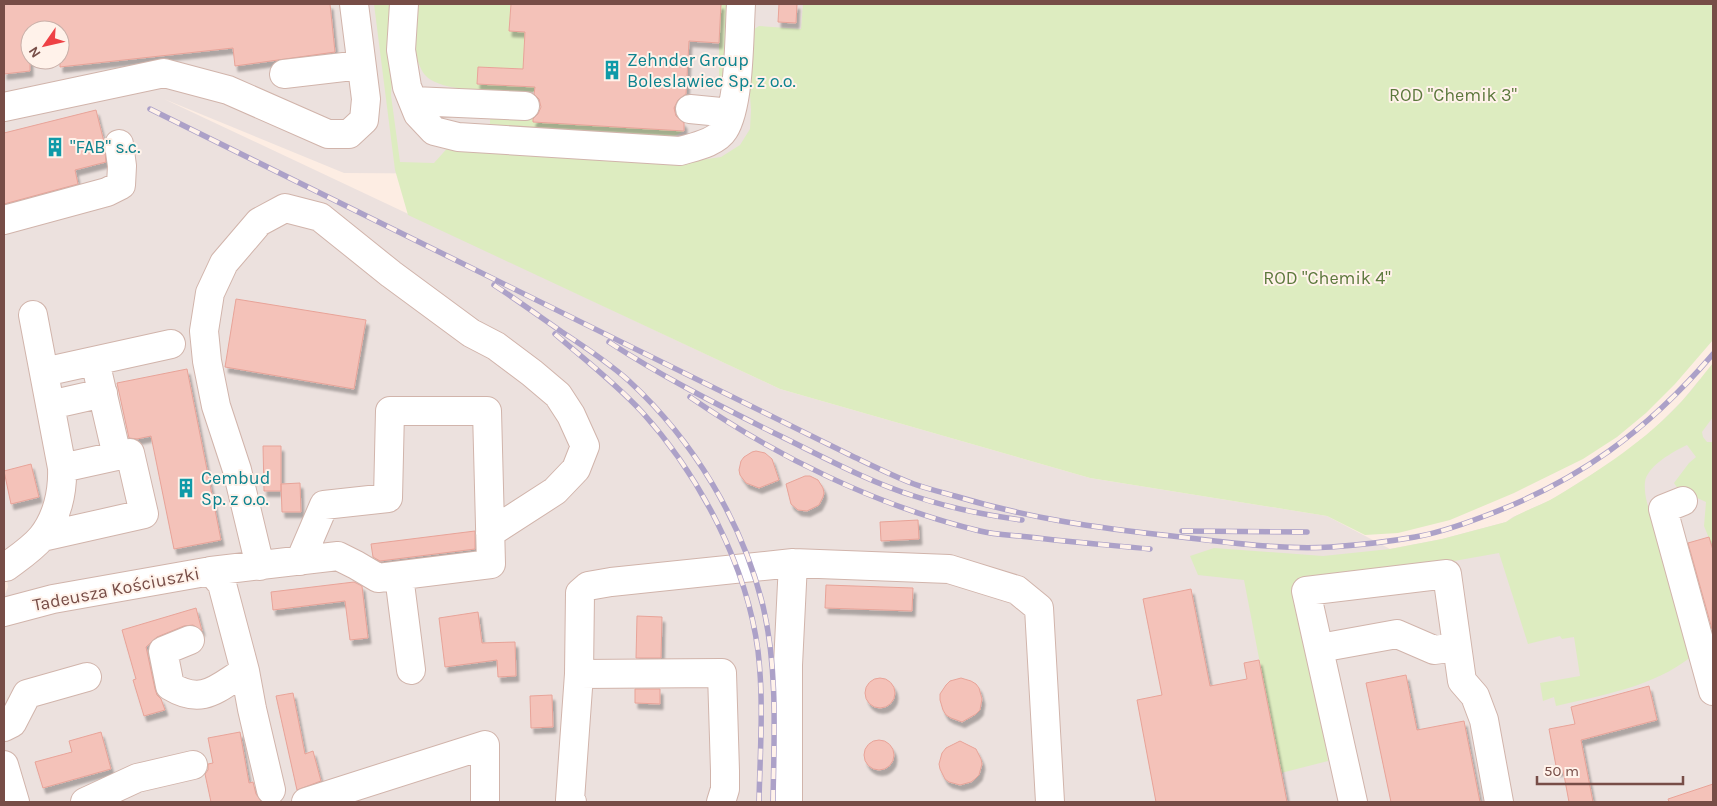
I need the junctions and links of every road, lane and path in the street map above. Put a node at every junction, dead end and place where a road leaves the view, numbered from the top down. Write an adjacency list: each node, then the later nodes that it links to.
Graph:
1 (354, 4): 4 (street)
2 (404, 4): 6 (street)
3 (741, 4): 10 (street)
4 (361, 65): 5 (street); 8 (street)
5 (284, 74)
6 (412, 101): 7 (street); 10 (street)
7 (525, 106)
8 (4, 107)
9 (690, 109): 10 (street)
10 (731, 113)
11 (119, 144): 12 (street)
12 (4, 220)
13 (32, 316): 16 (street)
14 (171, 344): 15 (street)
15 (95, 361): 16 (street); 17 (street)
16 (44, 372): 18 (street)
17 (102, 393): 18 (street); 19 (street)
18 (50, 405): 20 (street)
19 (117, 456): 20 (street); 23 (street)
20 (62, 468): 23 (street)
21 (1683, 502): 39 (street)
22 (490, 533): 25 (street); 27 (street); 29 (street)
23 (42, 537): 24 (street)
24 (5, 561): 30 (street, Tadeusza Kościuszki)
25 (300, 561): 27 (street); 29 (street)
26 (793, 563): 37 (street); 50 (street); 51 (street)
27 (260, 566): 28 (street)
28 (211, 571): 31 (street, Tadeusza Kościuszki); 36 (street, Tadeusza Kościuszki)
29 (399, 576): 35 (street)
30 (4, 597)
31 (4, 612)
32 (190, 640): 36 (street)
33 (1458, 647): 34 (street); 34 (street); 53 (street)
34 (1320, 648): 52 (street)
35 (411, 670)
36 (245, 671): 43 (street, Tadeusza Kościuszki)
37 (579, 674): 48 (street); 49 (street)
38 (87, 677): 40 (street)
39 (1713, 691)
40 (4, 728)
41 (4, 764): 44 (street)
42 (193, 765): 45 (street)
43 (271, 790)
44 (15, 802)
45 (85, 802)
46 (306, 802): 47 (street)
47 (485, 802)
48 (572, 802)
49 (721, 802)
50 (788, 802)
51 (1050, 802)
52 (1354, 802)
53 (1499, 802)

